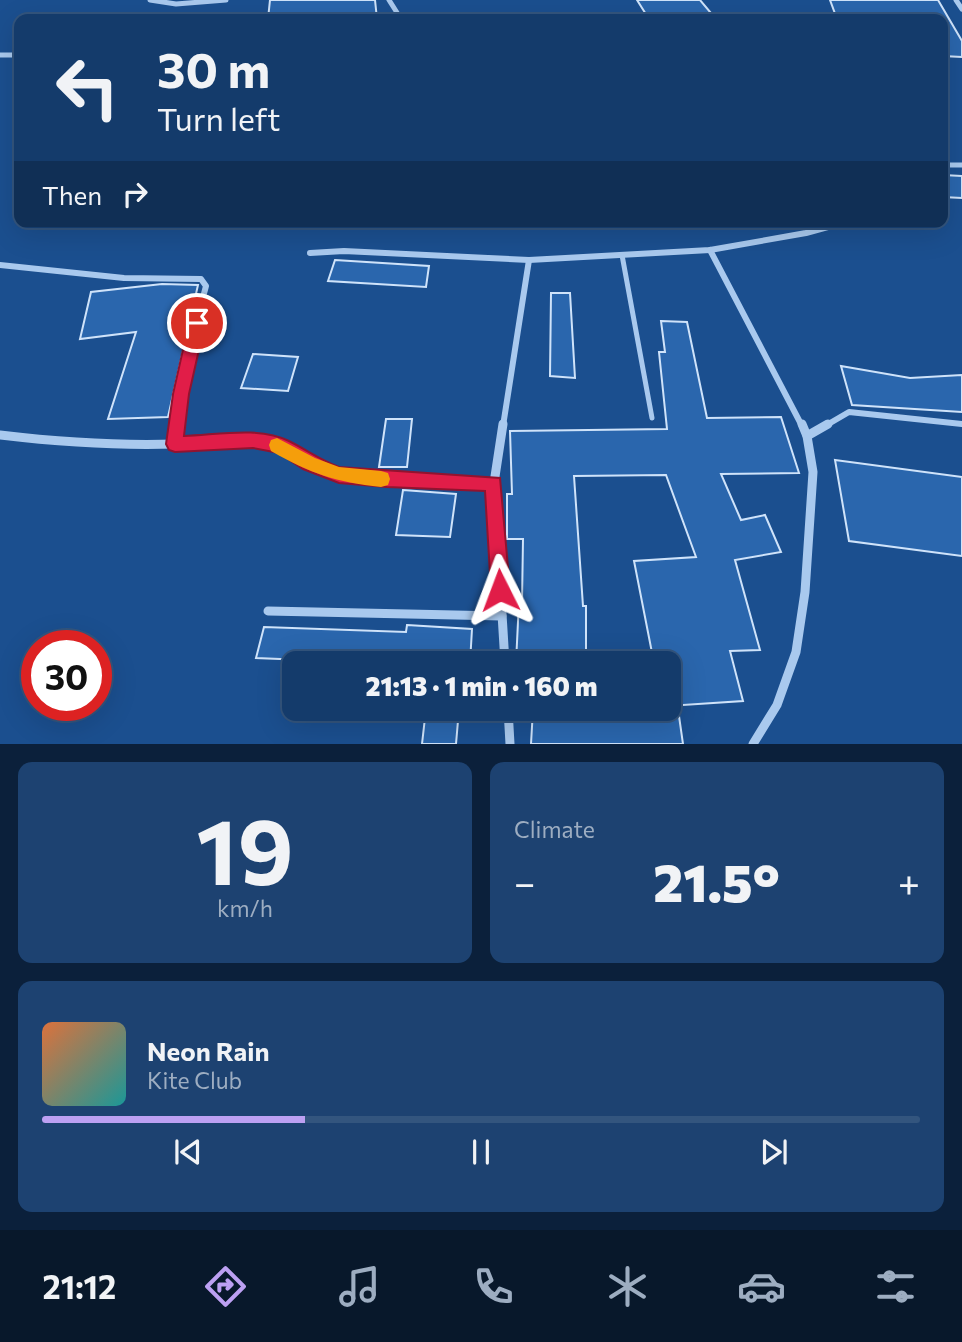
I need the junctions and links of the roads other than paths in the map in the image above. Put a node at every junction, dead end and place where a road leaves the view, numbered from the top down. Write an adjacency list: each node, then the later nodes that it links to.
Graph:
1 (150, 0): 2 (street)
2 (226, 0)
3 (956, 0): 4 (street)
4 (962, 9)
5 (824, 228): 6 (street)
6 (710, 250): 8 (street); 14 (street)
7 (310, 253): 9 (street)
8 (622, 255): 9 (street); 11 (lane)
9 (528, 260): 16 (street)
10 (0, 264): 15 (street)
11 (652, 418)
12 (962, 425): 14 (street)
13 (0, 435): 15 (street)
14 (807, 436): 22 (street)
15 (175, 444): 16 (street)
16 (494, 483): 18 (street)
17 (268, 611): 18 (street)
18 (502, 616): 19 (street)
19 (504, 651)
20 (509, 721): 21 (street)
21 (510, 744)
22 (753, 744)

